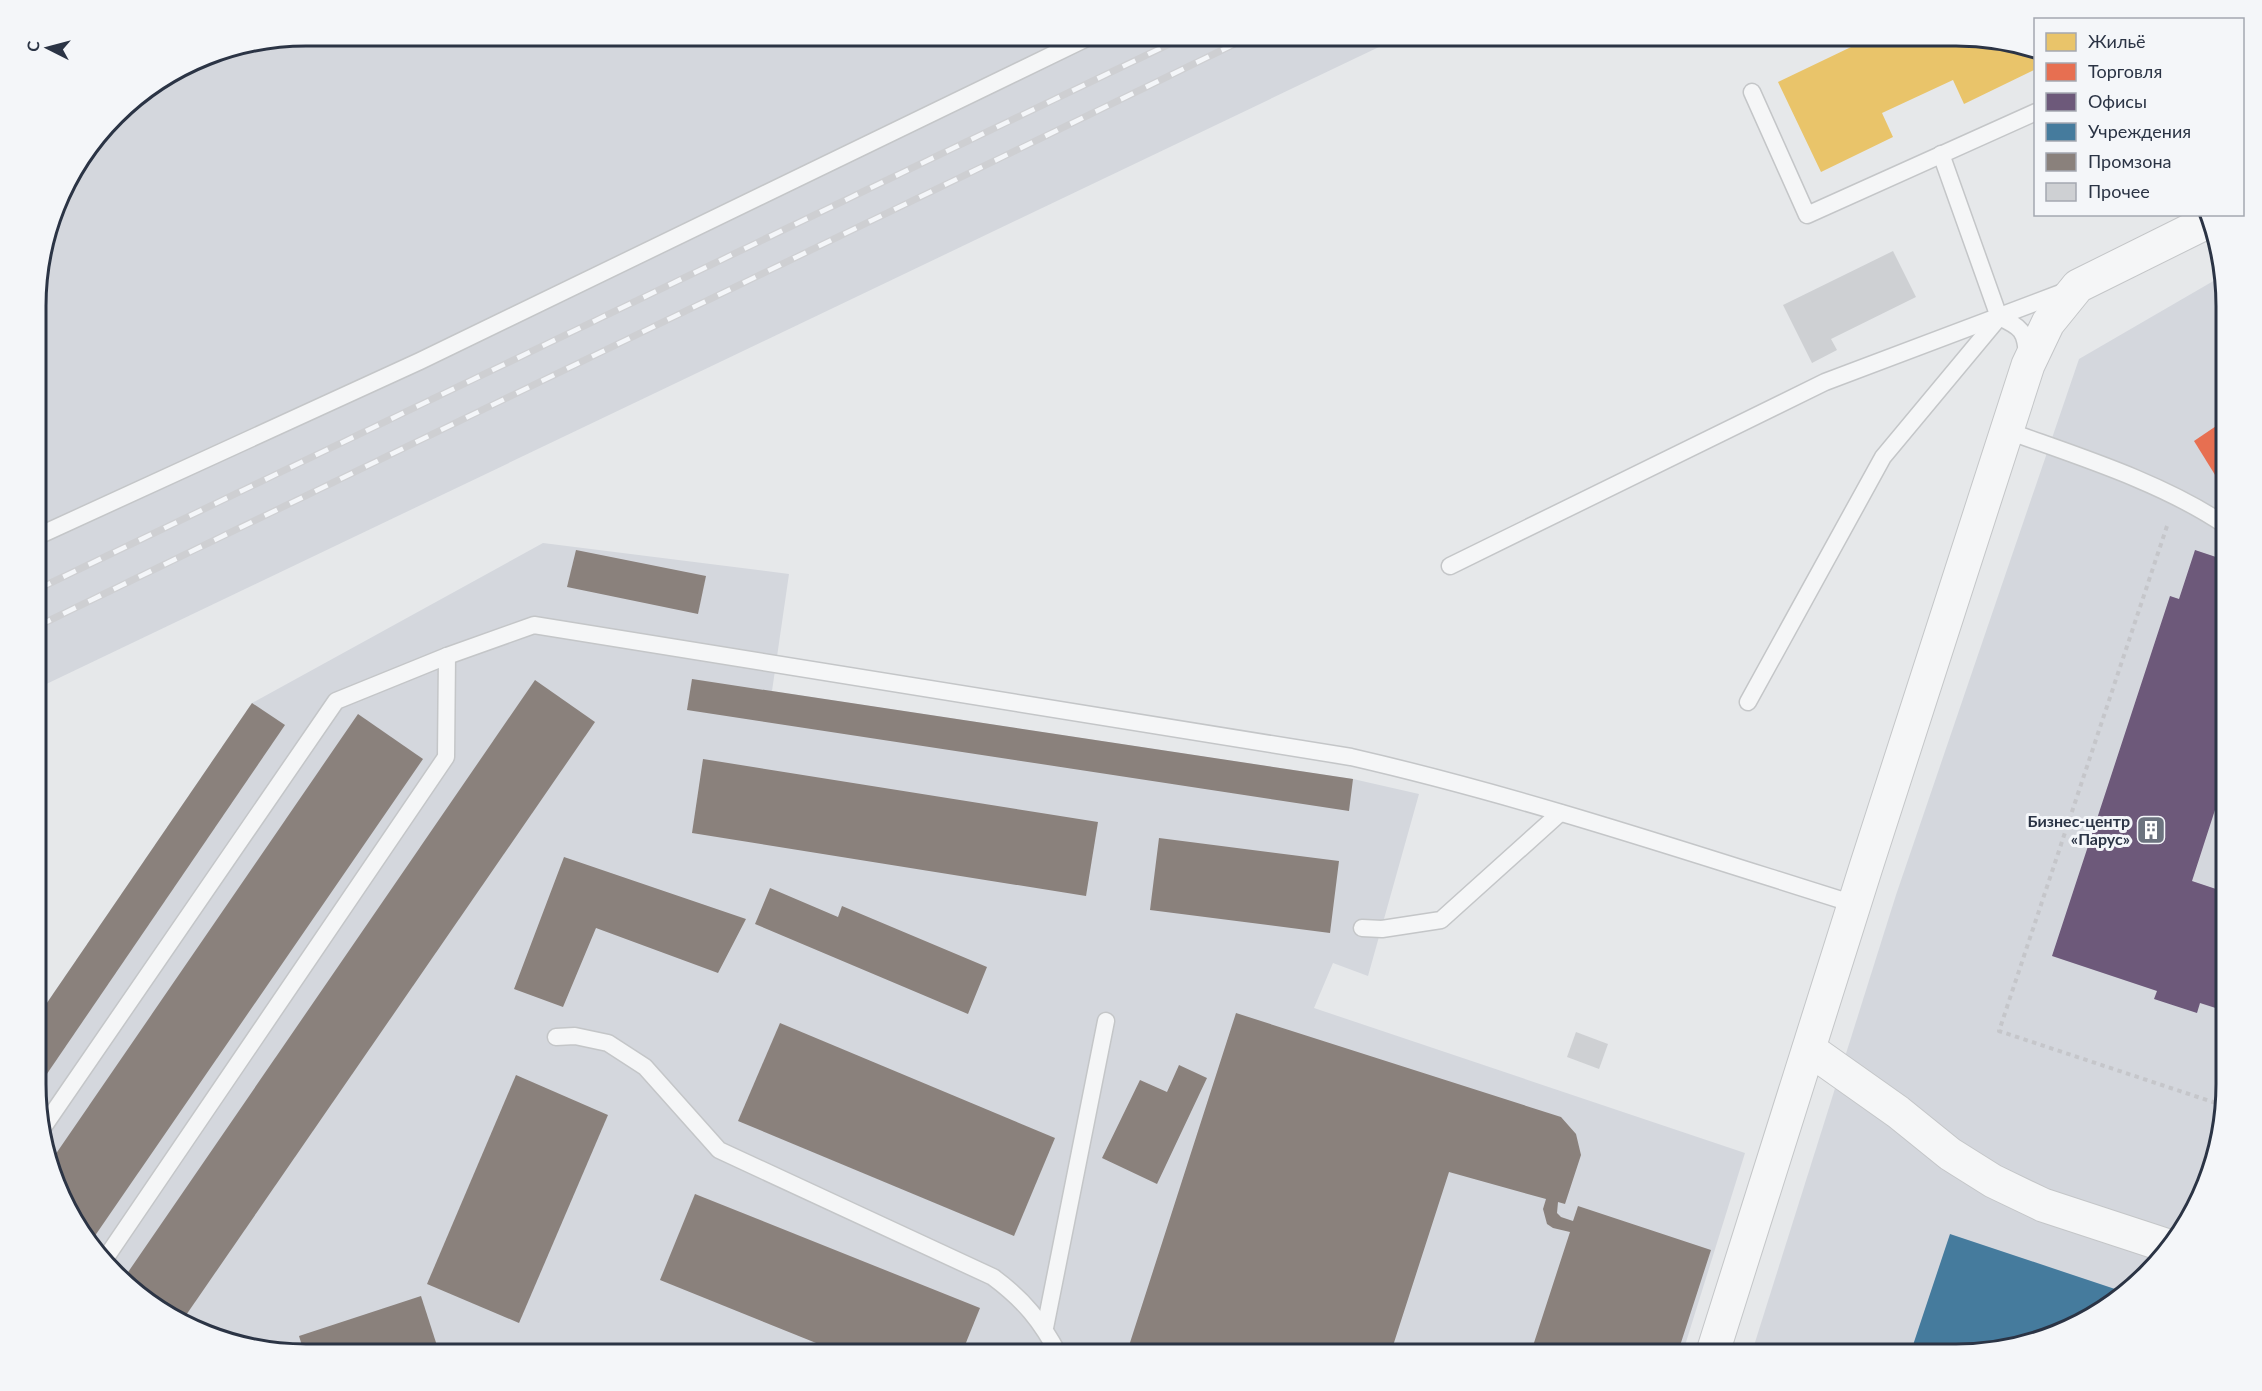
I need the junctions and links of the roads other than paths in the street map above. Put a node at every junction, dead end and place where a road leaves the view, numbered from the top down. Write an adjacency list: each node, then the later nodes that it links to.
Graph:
1 (1070, 46): 11 (lane)
2 (1752, 92): 4 (lane)
3 (2034, 113): 4 (lane)
4 (1941, 154): 7 (lane)
5 (2202, 224): 6 (street)
6 (2078, 286): 7 (lane); 8 (street)
7 (1999, 317): 8 (lane); 12 (lane); 14 (lane)
8 (2028, 365): 9 (street)
9 (2008, 431): 10 (lane); 16 (street)
10 (2216, 519)
11 (46, 533)
12 (1450, 566)
13 (447, 656): 15 (lane); 21 (lane); 23 (lane)
14 (1748, 702)
15 (1560, 813): 16 (lane); 17 (lane)
16 (1854, 904): 20 (street)
17 (1362, 928)
18 (1106, 1022): 24 (lane)
19 (556, 1037): 24 (lane)
20 (1809, 1049): 22 (street); 26 (street)
21 (49, 1119)
22 (2161, 1244)
23 (109, 1253)
24 (1045, 1328): 25 (lane)
25 (1053, 1344)
26 (1715, 1344)

